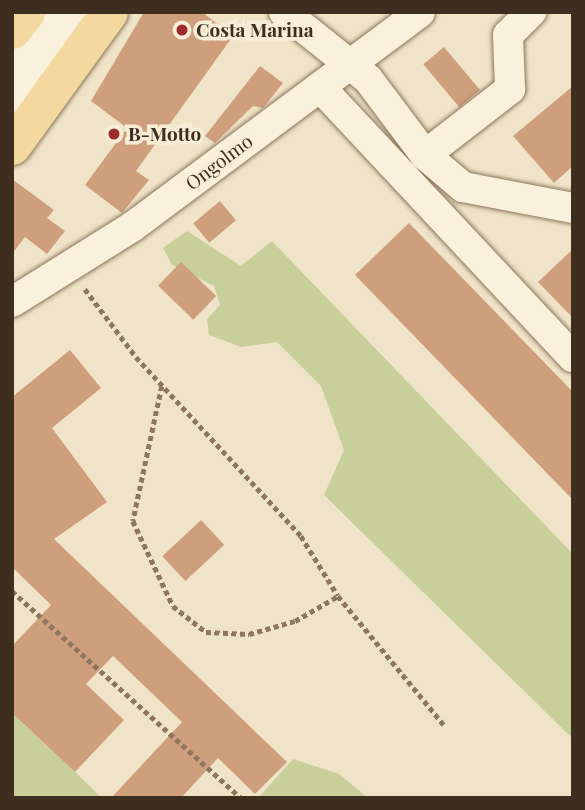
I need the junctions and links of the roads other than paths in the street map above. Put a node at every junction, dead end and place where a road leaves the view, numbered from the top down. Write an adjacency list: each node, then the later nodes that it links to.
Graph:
1 (26, 12): 8 (main road)
2 (54, 12): 10 (street)
3 (82, 12): 12 (street)
4 (109, 12): 13 (main road)
5 (284, 12): 9 (street)
6 (420, 12): 9 (street, Ongolmo)
7 (531, 12): 14 (street)
8 (12, 30)
9 (350, 64): 11 (street, Ongolmo); 14 (street)
10 (12, 65)
11 (320, 87): 16 (street, Ongolmo); 17 (street)
12 (12, 107)
13 (12, 146)
14 (425, 155): 15 (street)
15 (573, 208)
16 (12, 302)
17 (573, 357)

